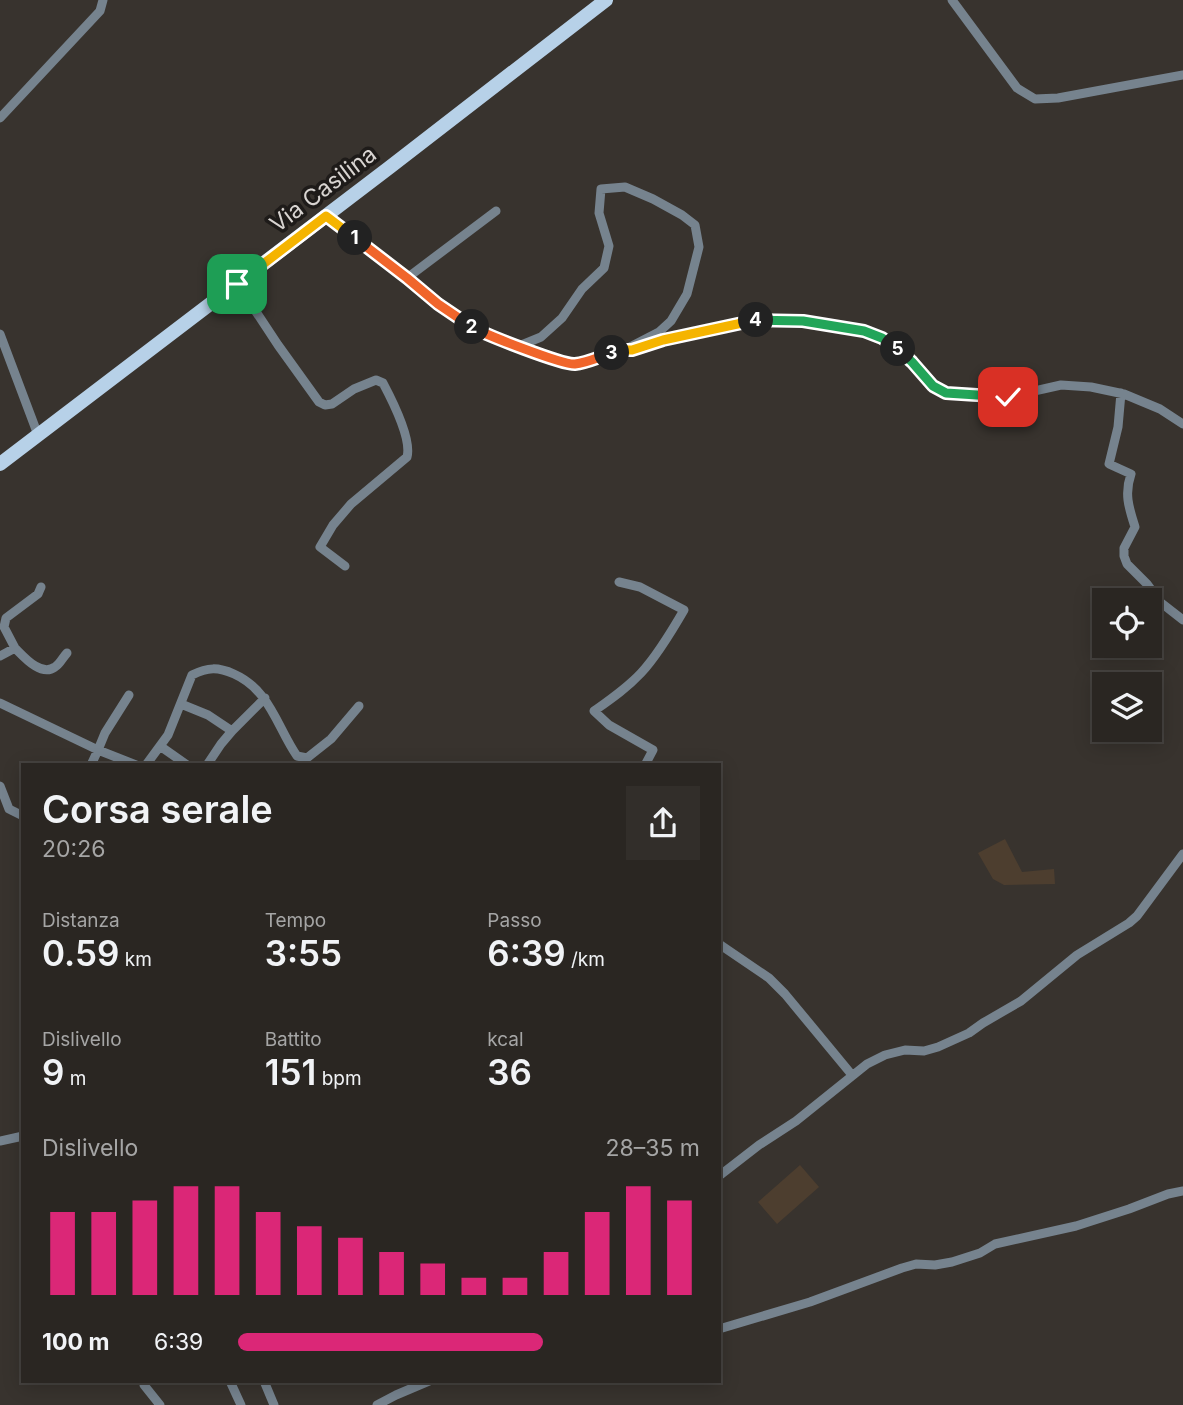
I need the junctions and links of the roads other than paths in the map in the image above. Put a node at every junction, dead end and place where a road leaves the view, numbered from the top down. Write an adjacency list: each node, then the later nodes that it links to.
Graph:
1 (103, 0): 5 (street)
2 (111, 0): 5 (street)
3 (606, 0): 9 (main road, Via Casilina)
4 (951, 0): 6 (street)
5 (100, 11): 7 (street)
6 (1183, 75)
7 (0, 118)
8 (496, 211): 10 (street)
9 (326, 216): 10 (street); 11 (main road, Via Casilina)
10 (407, 278): 13 (street)
11 (237, 284): 17 (main road, Via Casilina); 19 (street)
12 (0, 334): 17 (street)
13 (519, 346): 14 (street); 14 (street)
14 (622, 350): 15 (street)
15 (1121, 393): 16 (street); 22 (street)
16 (1183, 424)
17 (38, 435): 18 (main road, Via Casilina)
18 (0, 464)
19 (345, 566)
20 (619, 582): 40 (street)
21 (41, 587): 23 (street)
22 (1183, 620)
23 (15, 648): 24 (street); 25 (street)
24 (67, 653)
25 (0, 656)
26 (129, 695): 33 (street)
27 (265, 698): 29 (street); 31 (street); 34 (street)
28 (0, 703): 33 (street)
29 (181, 704): 31 (street); 32 (street)
30 (359, 706): 34 (street)
31 (232, 731): 39 (street)
32 (160, 746): 37 (street); 38 (street)
33 (98, 750): 35 (street); 36 (street)
34 (299, 760)
35 (92, 763)
36 (131, 763)
37 (147, 763)
38 (184, 763)
39 (208, 763)
40 (646, 763)
41 (0, 786): 42 (street)
42 (21, 815)
43 (1183, 854): 45 (street)
44 (721, 945): 45 (street)
45 (852, 1075): 48 (street)
46 (21, 1136): 47 (street)
47 (0, 1141)
48 (721, 1174)
49 (1183, 1191): 50 (street)
50 (721, 1327)
51 (145, 1383): 55 (street)
52 (231, 1383): 56 (street)
53 (265, 1383): 57 (street)
54 (424, 1383): 58 (street)
55 (160, 1405)
56 (241, 1405)
57 (274, 1405)
58 (377, 1405)

